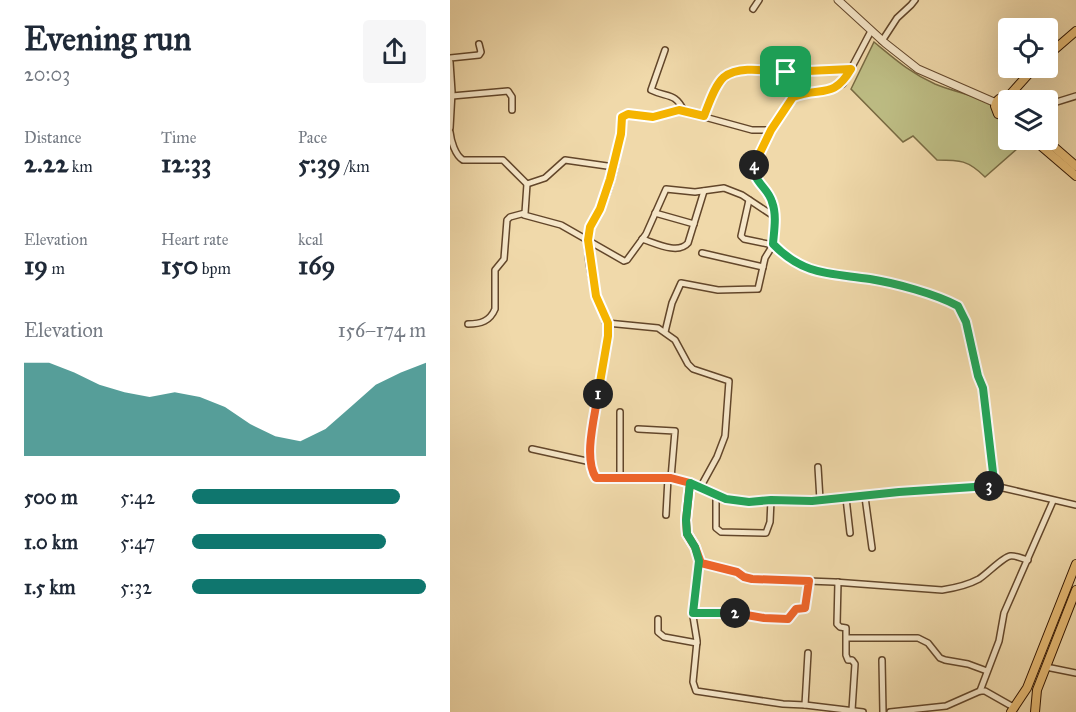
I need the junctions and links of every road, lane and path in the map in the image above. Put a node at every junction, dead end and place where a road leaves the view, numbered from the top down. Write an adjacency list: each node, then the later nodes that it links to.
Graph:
1 (759, 0): 4 (street)
2 (838, 0): 5 (street)
3 (915, 0): 7 (street)
4 (753, 9)
5 (871, 31): 7 (street); 12 (street)
6 (1076, 31): 9 (main road)
7 (882, 41): 18 (street)
8 (479, 44): 11 (street)
9 (1058, 47)
10 (665, 50): 20 (street)
11 (450, 60): 15 (street)
12 (851, 69): 22 (street); 24 (street)
13 (1026, 78): 14 (main road)
14 (1016, 90)
15 (452, 96): 19 (street); 23 (street)
16 (1076, 96): 17 (street)
17 (1058, 102)
18 (996, 103): 21 (main road)
19 (512, 110)
20 (684, 111): 22 (street); 28 (street)
21 (998, 114)
22 (704, 116): 24 (street)
23 (450, 130): 30 (street)
24 (771, 130): 35 (street)
25 (1046, 150): 29 (main road)
26 (1058, 150): 27 (main road)
27 (1076, 166)
28 (614, 167): 30 (street); 38 (street)
29 (1076, 176)
30 (527, 184): 34 (street)
31 (704, 191): 32 (street); 33 (street); 36 (street)
32 (748, 200): 35 (street); 39 (street)
33 (655, 213): 36 (street); 37 (street)
34 (524, 215): 38 (street); 43 (street)
35 (775, 217): 39 (street)
36 (694, 224): 37 (street)
37 (642, 239): 38 (street)
38 (588, 240): 42 (street)
39 (773, 244): 41 (street); 53 (street)
40 (702, 253): 41 (street)
41 (763, 267): 44 (street)
42 (608, 323): 44 (street); 48 (street)
43 (468, 324)
44 (665, 332): 54 (street)
45 (620, 412): 51 (street)
46 (638, 429): 50 (street)
47 (532, 449): 48 (street)
48 (591, 462): 51 (street)
49 (818, 466): 59 (street)
50 (669, 478): 51 (street); 52 (street); 62 (street)
51 (620, 479)
52 (690, 483): 54 (street); 66 (street)
53 (997, 486): 56 (street); 60 (street)
54 (700, 488): 55 (street)
55 (716, 496): 58 (street); 58 (street)
56 (865, 497): 57 (street); 64 (street)
57 (846, 498): 59 (street); 63 (street)
58 (771, 500): 59 (street)
59 (820, 500)
60 (1053, 501): 61 (street); 65 (street)
61 (1076, 505)
62 (666, 515)
63 (850, 533)
64 (872, 548)
65 (1028, 560): 69 (street); 78 (street)
66 (699, 561): 68 (street); 71 (street)
67 (1076, 564): 82 (main road)
68 (809, 581): 69 (street); 71 (street)
69 (838, 582): 73 (street)
70 (1076, 590): 77 (main road)
71 (693, 613): 74 (street)
72 (658, 619): 74 (street)
73 (847, 638): 78 (street); 83 (street)
74 (697, 643): 81 (street)
75 (808, 653): 81 (street)
76 (882, 660): 84 (street)
77 (1046, 667): 79 (street); 86 (main road)
78 (987, 672): 80 (street)
79 (1076, 673)
80 (980, 691): 82 (street); 85 (street)
81 (806, 705): 83 (street)
82 (1013, 710)
83 (858, 711)
84 (884, 712)
85 (890, 712)
86 (1035, 712)

